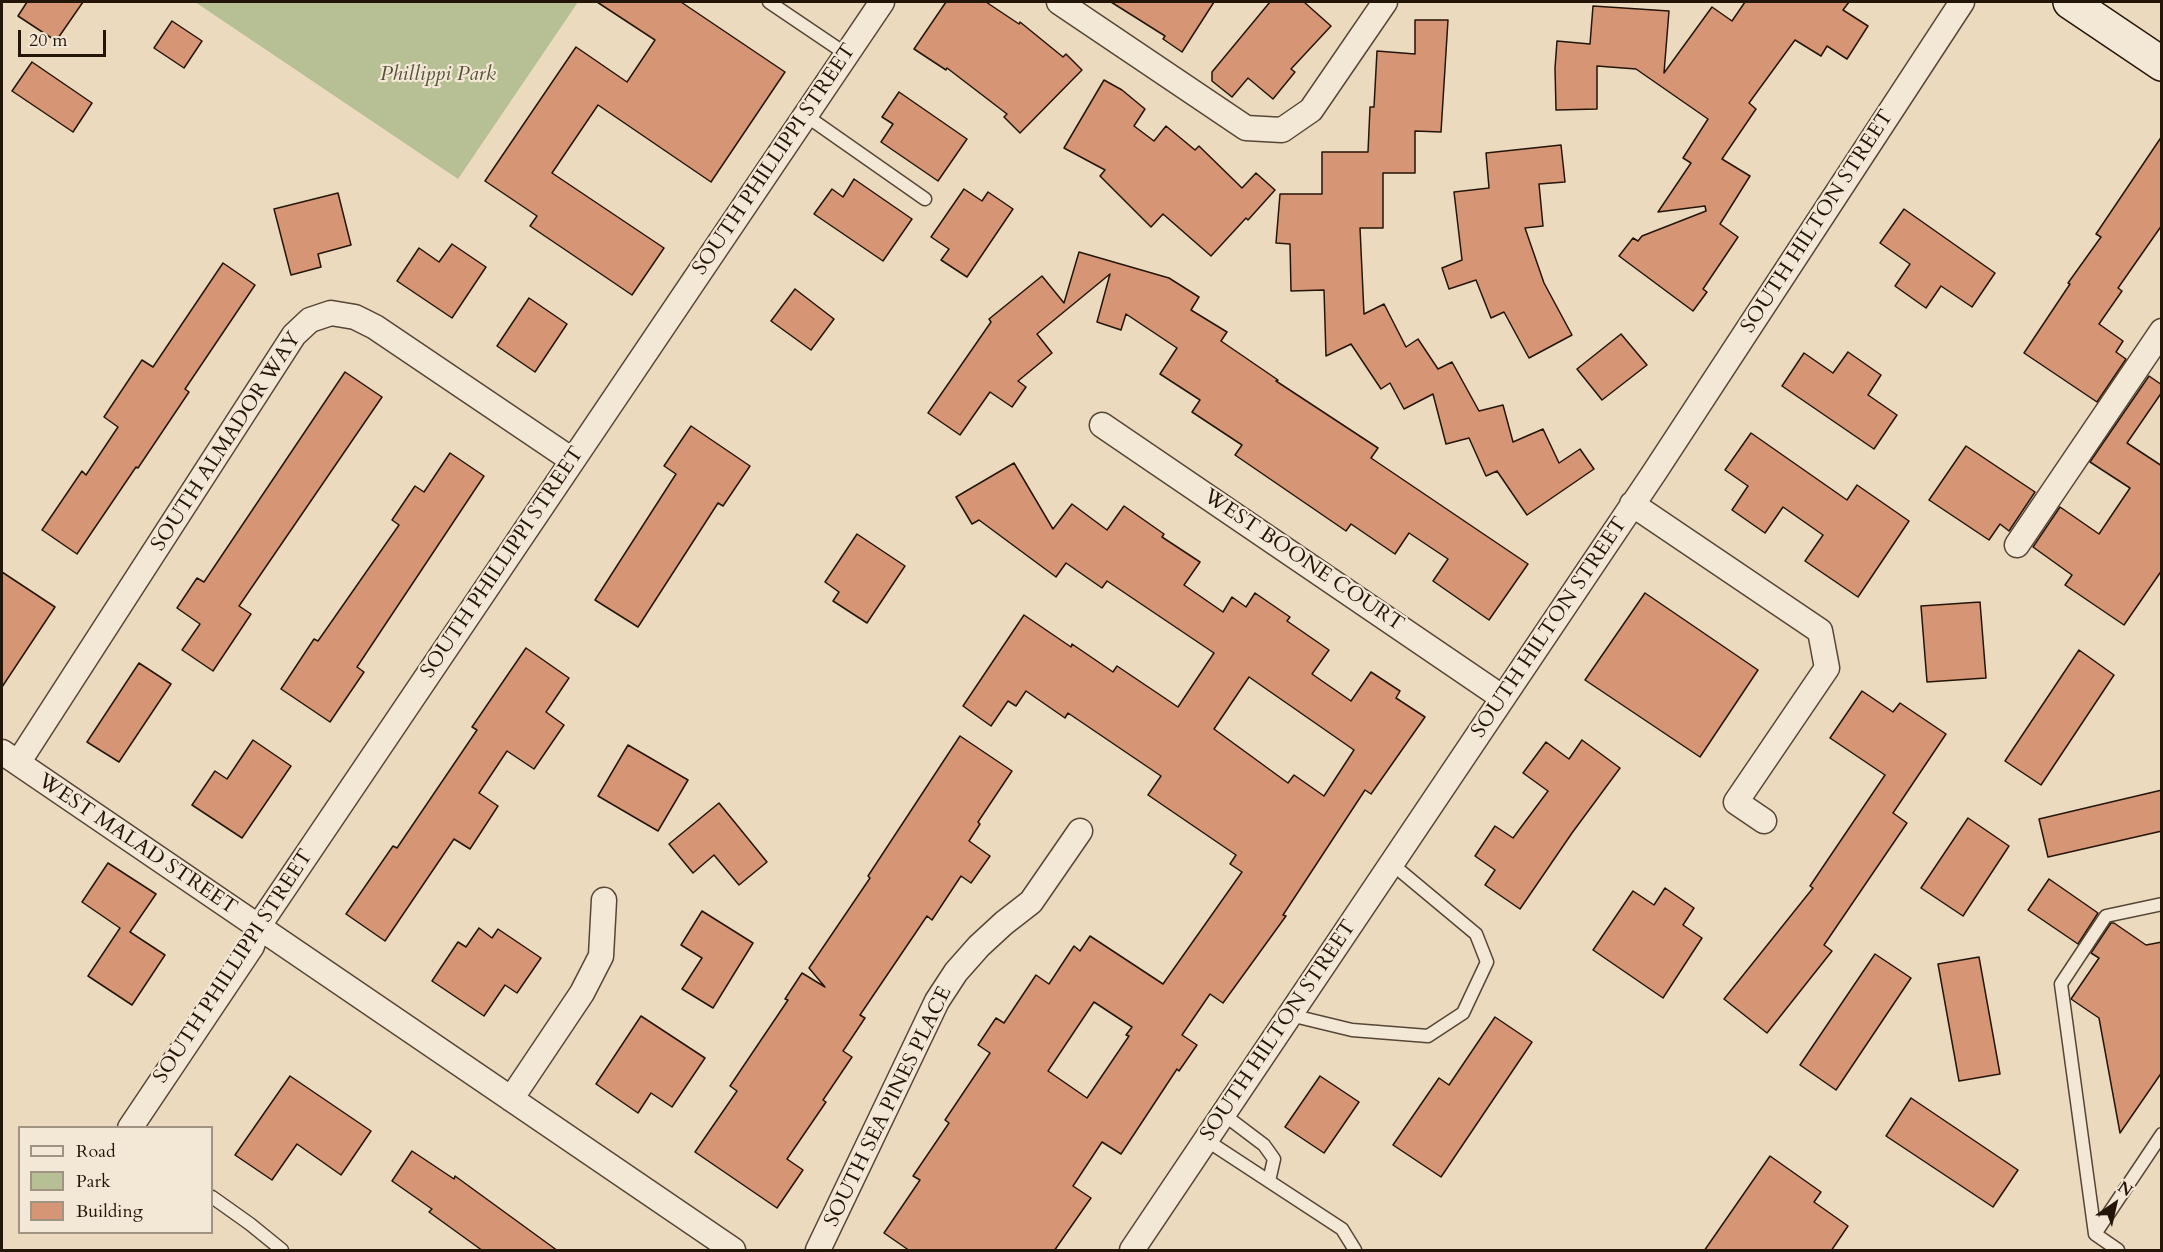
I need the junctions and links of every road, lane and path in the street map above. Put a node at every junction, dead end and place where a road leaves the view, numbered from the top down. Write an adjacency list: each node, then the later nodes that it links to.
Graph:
1 (769, 2): 7 (lane)
2 (882, 2): 7 (street, SOUTH PHILLIPPI STREET)
3 (1059, 2): 4 (street)
4 (1385, 2)
5 (1962, 2): 14 (street, SOUTH HILTON STREET)
6 (2070, 2): 8 (street)
7 (846, 54): 9 (street, SOUTH PHILLIPPI STREET)
8 (2162, 64)
9 (806, 115): 10 (lane); 13 (street, SOUTH PHILLIPPI STREET)
10 (925, 199)
11 (2162, 331): 15 (street)
12 (1102, 425): 16 (street, WEST BOONE COURT)
13 (572, 460): 17 (street, SOUTH ALMADOR WAY); 23 (street, SOUTH PHILLIPPI STREET)
14 (1632, 504): 16 (street, SOUTH HILTON STREET); 18 (street)
15 (2017, 545)
16 (1503, 698): 20 (street, SOUTH HILTON STREET)
17 (10, 758): 23 (street, WEST MALAD STREET)
18 (1764, 821)
19 (1080, 831): 35 (street, SOUTH SEA PINES PLACE)
20 (1392, 864): 24 (street, SOUTH HILTON STREET); 24 (lane)
21 (604, 900): 25 (street)
22 (2162, 904): 32 (lane)
23 (258, 927): 25 (street, WEST MALAD STREET); 27 (street, SOUTH PHILLIPPI STREET)
24 (1290, 1015): 26 (street, SOUTH HILTON STREET)
25 (511, 1099): 34 (street, WEST MALAD STREET)
26 (1223, 1114): 29 (street, SOUTH HILTON STREET); 30 (lane)
27 (131, 1126)
28 (2162, 1134): 32 (lane)
29 (1206, 1140): 30 (lane); 36 (street, SOUTH HILTON STREET)
30 (1269, 1181): 37 (lane)
31 (213, 1198): 33 (lane)
32 (2095, 1234): 38 (lane)
33 (282, 1251)
34 (733, 1251)
35 (818, 1251)
36 (1132, 1251)
37 (1355, 1251)
38 (2118, 1251)

